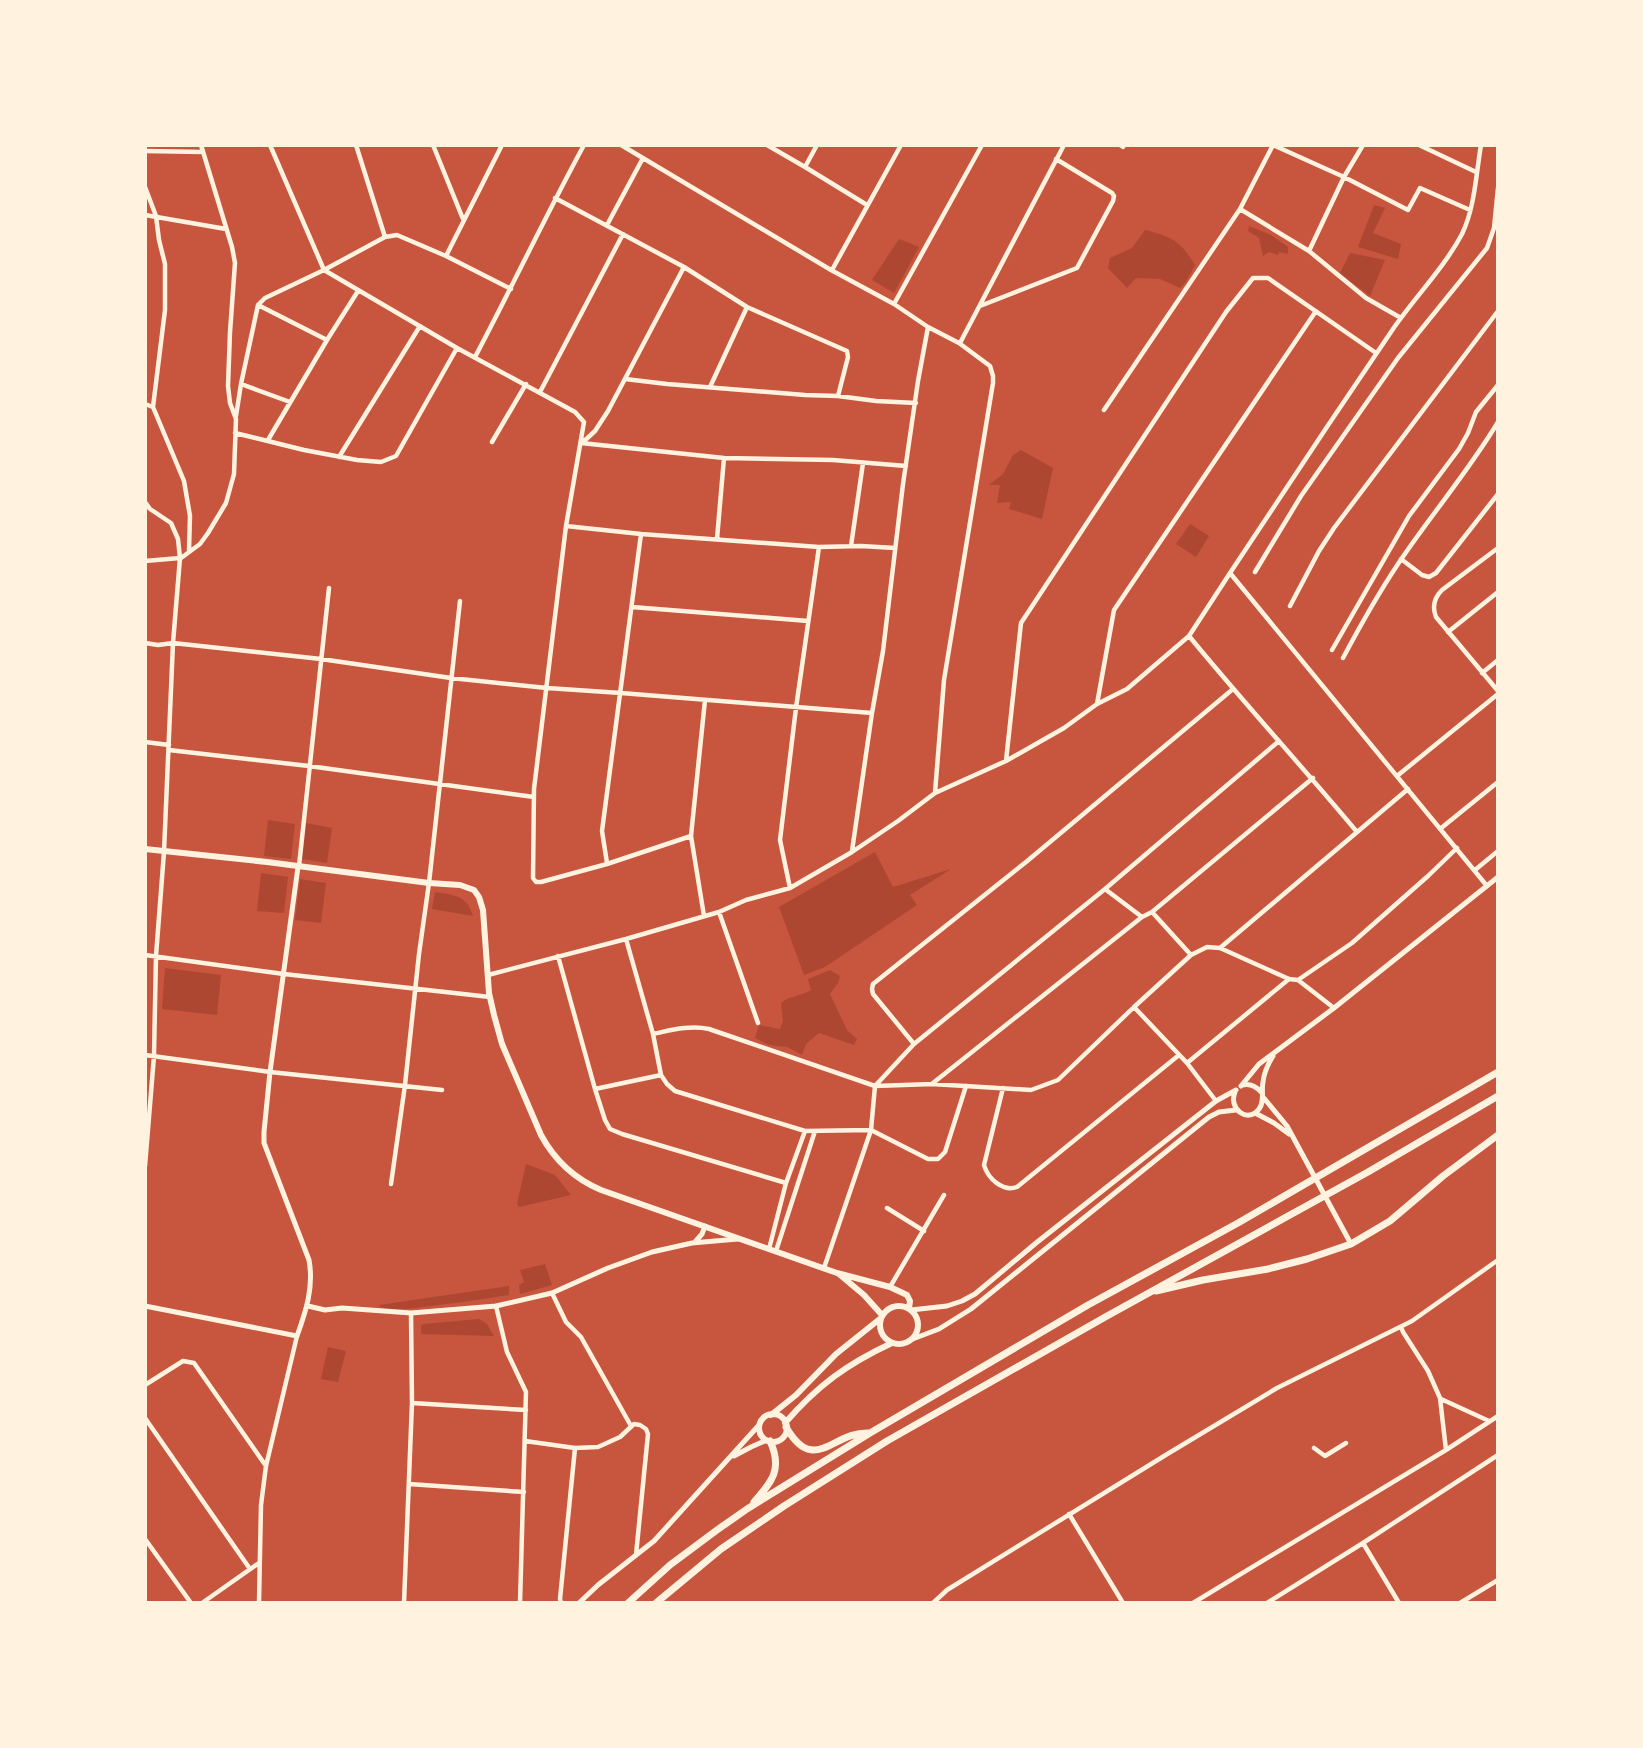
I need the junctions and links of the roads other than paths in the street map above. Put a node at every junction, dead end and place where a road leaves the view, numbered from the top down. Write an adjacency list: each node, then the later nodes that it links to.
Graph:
1 (201, 145): 18 (street)
2 (270, 145): 40 (street)
3 (356, 145): 36 (street)
4 (433, 145): 32 (street)
5 (502, 145): 32 (street)
6 (584, 145): 26 (street)
7 (621, 145): 19 (street)
8 (766, 145): 21 (street)
9 (817, 145): 21 (street)
10 (901, 145): 27 (street)
11 (982, 145): 44 (street)
12 (1064, 145): 20 (street)
13 (1273, 145): 23 (street); 28 (street)
14 (1363, 145): 23 (street)
15 (1419, 145): 22 (street)
16 (1481, 145): 22 (street)
17 (145, 150): 18 (street)
18 (203, 152): 34 (street)
19 (643, 158): 33 (street); 41 (street)
20 (1055, 159): 46 (street); 46 (street)
21 (805, 167): 27 (street)
22 (1476, 172): 29 (street)
23 (1344, 177): 29 (street); 37 (street)
24 (145, 187): 31 (street)
25 (1498, 188): 93 (street)
26 (555, 198): 33 (street); 42 (street)
27 (867, 205): 41 (street)
28 (1240, 209): 37 (street); 69 (street)
29 (1470, 210): 50 (street)
30 (145, 215): 31 (street)
31 (156, 216): 34 (street); 68 (street)
32 (464, 220): 38 (street)
33 (607, 225): 35 (street)
34 (226, 229): 70 (street)
35 (624, 234): 39 (street); 63 (street)
36 (385, 237): 38 (street); 40 (street)
37 (1309, 251): 50 (street)
38 (446, 256): 42 (street)
39 (684, 267): 47 (street); 58 (street)
40 (324, 270): 43 (street); 45 (street)
41 (831, 270): 44 (street)
42 (511, 289): 57 (street)
43 (358, 291): 51 (street); 53 (street)
44 (894, 304): 52 (street)
45 (258, 305): 53 (street); 59 (street)
46 (980, 306): 54 (street)
47 (747, 307): 62 (street); 64 (street)
48 (1316, 311): 56 (street); 116 (street); 122 (street)
49 (1498, 311): 98 (street)
50 (1401, 318): 56 (street)
51 (420, 326): 55 (street); 76 (street)
52 (928, 327): 54 (street); 66 (street)
53 (327, 340): 65 (street)
54 (960, 343): 129 (street)
55 (457, 348): 57 (street); 76 (street)
56 (1376, 353): 94 (street)
57 (475, 357): 60 (street)
58 (625, 379): 62 (street); 75 (street)
59 (241, 384): 65 (street); 70 (street)
60 (526, 384): 63 (street); 74 (street)
61 (1498, 385): 105 (street)
62 (710, 387): 64 (street)
63 (540, 392): 75 (street)
64 (838, 396): 66 (street)
65 (290, 402): 73 (street)
66 (916, 403): 79 (street)
67 (145, 404): 68 (street)
68 (153, 407): 89 (street)
69 (1104, 410)
70 (236, 419): 72 (street)
71 (1498, 422): 91 (street)
72 (235, 433): 73 (street); 89 (street)
73 (268, 440): 76 (street)
74 (492, 442)
75 (581, 443): 77 (street); 82 (street)
76 (338, 457)
77 (724, 458): 78 (street); 84 (street)
78 (863, 463): 79 (street); 85 (street)
79 (906, 466): 87 (street)
80 (1498, 494): 91 (street)
81 (145, 502): 90 (street)
82 (566, 526): 83 (street); 111 (street)
83 (641, 534): 84 (street); 99 (street)
84 (717, 539): 86 (street)
85 (851, 546): 86 (street); 87 (street)
86 (819, 547): 100 (street)
87 (895, 548): 118 (street)
88 (1498, 548): 101 (street)
89 (189, 551): 90 (street)
90 (180, 558): 92 (street); 104 (street)
91 (1401, 559): 106 (street)
92 (145, 561)
93 (1255, 572)
94 (1230, 573): 102 (street); 124 (street)
95 (329, 588): 107 (street)
96 (1498, 592): 101 (street)
97 (460, 601): 110 (street)
98 (1290, 606)
99 (632, 607): 100 (street); 114 (street)
100 (808, 621): 117 (street)
101 (1448, 632): 109 (street)
102 (1189, 636): 112 (street); 116 (street)
103 (145, 643): 104 (street)
104 (173, 643): 107 (street); 121 (street)
105 (1332, 650)
106 (1343, 658)
107 (321, 659): 110 (street); 123 (street)
108 (1498, 660): 109 (street)
109 (1482, 673): 113 (street)
110 (451, 678): 111 (street); 127 (street)
111 (547, 688): 114 (street); 130 (street)
112 (1233, 690): 119 (street); 167 (street)
113 (1498, 692): 124 (street)
114 (621, 693): 115 (street); 139 (street)
115 (705, 700): 117 (street); 133 (street)
116 (1097, 704): 122 (street)
117 (796, 708): 118 (street); 145 (street)
118 (872, 713): 138 (street)
119 (1279, 741): 125 (street); 146 (street)
120 (145, 742): 121 (street)
121 (169, 748): 123 (street); 137 (street)
122 (1006, 761): 129 (street)
123 (310, 763): 127 (street); 140 (street)
124 (1397, 776): 128 (street)
125 (1313, 779): 132 (street); 148 (street)
126 (1498, 782): 131 (street)
127 (440, 785): 130 (street); 143 (street)
128 (1408, 789): 131 (street); 132 (street)
129 (935, 793): 138 (street)
130 (534, 797): 139 (street)
131 (1440, 829): 134 (street)
132 (1357, 832): 152 (street)
133 (691, 836): 139 (street); 149 (street)
134 (1457, 848): 141 (street); 160 (street)
135 (145, 849): 137 (main road)
136 (1498, 851): 141 (street)
137 (164, 852): 140 (main road); 155 (street)
138 (852, 852): 145 (street)
139 (607, 864)
140 (299, 867): 143 (main road); 157 (street)
141 (1475, 870): 144 (street)
142 (1498, 877): 144 (street)
143 (429, 883): 158 (main road); 161 (street)
144 (1488, 886): 164 (street)
145 (790, 888): 147 (street)
146 (1105, 889): 150 (street); 167 (street)
147 (719, 912): 149 (street); 165 (street)
148 (1152, 912): 150 (street); 154 (street)
149 (704, 916): 151 (street)
150 (1142, 917): 176 (street)
151 (626, 939): 156 (street); 166 (street)
152 (1220, 948): 154 (street); 159 (street)
153 (145, 955): 155 (street)
154 (1191, 955): 163 (street)
155 (156, 956): 157 (street); 171 (street)
156 (558, 956): 158 (street); 182 (street)
157 (284, 974): 161 (street); 173 (street)
158 (488, 975): 162 (main road)
159 (1289, 979): 160 (street); 172 (street)
160 (1298, 980): 164 (street)
161 (416, 986): 162 (street); 177 (street)
162 (490, 997): 199 (main road)
163 (1134, 1007): 170 (street); 180 (street)
164 (1334, 1008): 168 (street)
165 (758, 1023)
166 (653, 1034): 175 (street); 178 (street)
167 (914, 1044): 178 (street)
168 (1274, 1053): 181 (street); 184 (street)
169 (145, 1055): 171 (street)
170 (1179, 1055): 172 (street); 180 (street)
171 (154, 1056): 173 (street); 194 (street)
172 (1187, 1063): 186 (street)
173 (270, 1072): 177 (street); 212 (street)
174 (1498, 1072): 232 (highway)
175 (661, 1075): 182 (street); 190 (street)
176 (932, 1084): 178 (street); 179 (street)
177 (405, 1085): 183 (street); 196 (street)
178 (875, 1086): 189 (street)
179 (967, 1086): 180 (street); 189 (street)
180 (1003, 1088)
181 (1238, 1088): 184 (street); 186 (street); 187 (street)
182 (594, 1089): 195 (street)
183 (442, 1090)
184 (1262, 1095): 188 (street); 193 (street)
185 (1498, 1096): 210 (highway)
186 (1216, 1101): 214 (street)
187 (1236, 1110): 188 (street); 219 (street)
188 (1255, 1113): 193 (street)
189 (871, 1130): 191 (street); 206 (street)
190 (805, 1131): 191 (street); 195 (street)
191 (815, 1131): 204 (street)
192 (1498, 1135): 203 (highway)
193 (1292, 1136): 203 (street)
194 (145, 1166)
195 (786, 1183): 204 (street)
196 (391, 1184)
197 (944, 1195): 200 (street)
198 (887, 1208): 200 (street)
199 (705, 1226): 201 (main road); 202 (street)
200 (924, 1231): 208 (street)
201 (741, 1238): 202 (street); 204 (main road)
202 (692, 1244): 209 (street)
203 (1351, 1244): 210 (highway)
204 (772, 1250): 206 (main road)
205 (1498, 1260): 217 (street)
206 (824, 1268): 207 (main road)
207 (837, 1273): 208 (main road); 216 (main road)
208 (890, 1287): 214 (main road)
209 (552, 1293): 213 (street); 231 (street)
210 (1148, 1293): 261 (highway)
211 (145, 1306): 218 (street)
212 (308, 1306): 215 (street); 218 (street)
213 (495, 1306): 215 (street); 224 (street)
214 (910, 1309): 216 (main road); 219 (main road)
215 (411, 1313): 223 (street)
216 (882, 1317): 220 (main road); 225 (main road)
217 (1401, 1327): 222 (street); 245 (street)
218 (297, 1336): 241 (street)
219 (910, 1340): 220 (main road)
220 (892, 1343): 230 (main road)
221 (145, 1385): 241 (street)
222 (1440, 1398): 228 (street); 238 (street)
223 (412, 1403): 224 (street); 242 (street)
224 (526, 1410): 233 (street)
225 (771, 1415): 229 (main road); 230 (main road)
226 (1498, 1416): 228 (street)
227 (145, 1418): 250 (street)
228 (1489, 1421): 238 (street)
229 (759, 1425): 234 (main road); 240 (street)
230 (786, 1425): 232 (highway); 234 (main road)
231 (631, 1426): 236 (street); 248 (street)
232 (870, 1433): 244 (highway)
233 (525, 1441): 236 (street); 243 (street)
234 (769, 1441): 240 (street); 244 (highway)
235 (1346, 1443): 237 (street)
236 (575, 1448): 258 (street)
237 (1314, 1448)
238 (1446, 1450): 264 (street)
239 (1498, 1455): 247 (street)
240 (729, 1460): 248 (street)
241 (266, 1466): 249 (street)
242 (409, 1484): 243 (street); 256 (street)
243 (524, 1492): 257 (street)
244 (747, 1509): 260 (highway)
245 (1069, 1514): 262 (street); 263 (street)
246 (145, 1539): 253 (street)
247 (1363, 1543): 265 (street); 266 (street)
248 (636, 1555): 259 (street)
249 (260, 1562): 250 (street); 255 (street)
250 (250, 1569): 254 (street)
251 (1498, 1580): 252 (street)
252 (1473, 1594): 267 (street); 268 (street)
253 (191, 1603)
254 (202, 1603)
255 (258, 1603)
256 (404, 1603)
257 (520, 1603)
258 (561, 1603)
259 (579, 1603)
260 (628, 1603)
261 (656, 1603)
262 (933, 1603)
263 (1124, 1603)
264 (1193, 1603)
265 (1267, 1603)
266 (1399, 1603)
267 (1460, 1603)
268 (1471, 1603)

